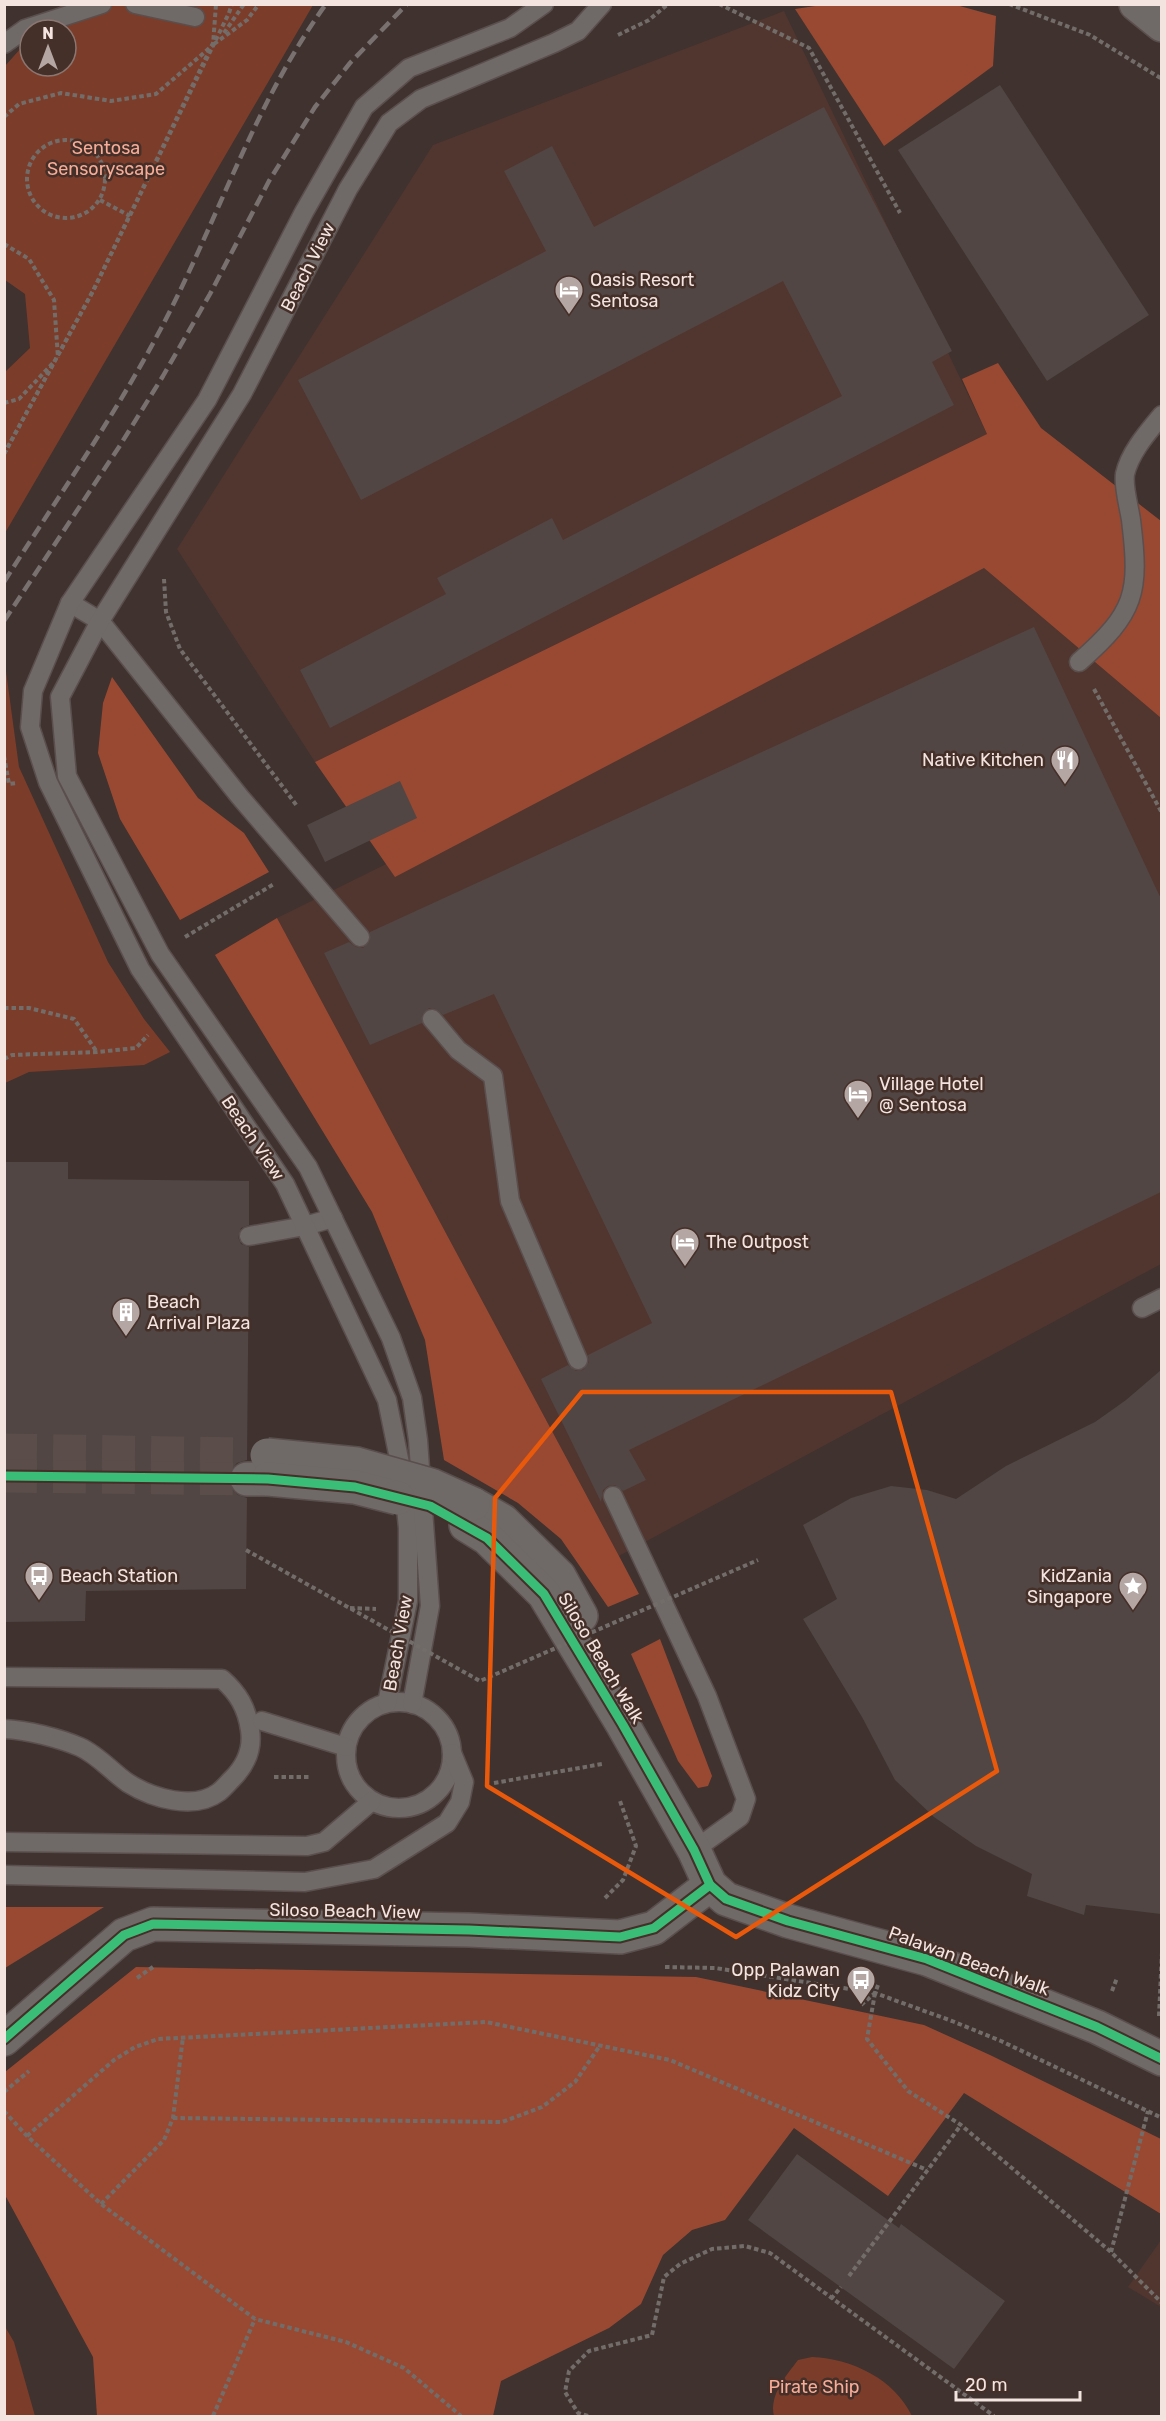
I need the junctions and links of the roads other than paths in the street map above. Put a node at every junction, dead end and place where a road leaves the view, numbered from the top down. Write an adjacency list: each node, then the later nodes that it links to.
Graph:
1 (102, 4): 8 (lane)
2 (135, 4): 6 (lane)
3 (544, 4): 10 (lane, Beach View)
4 (602, 4): 11 (lane, Beach View)
5 (1136, 4): 7 (street)
6 (195, 18)
7 (1161, 25)
8 (4, 44)
9 (1161, 415): 12 (lane)
10 (70, 603): 11 (lane); 16 (lane, Beach View)
11 (100, 621): 13 (lane); 15 (lane, Beach View)
12 (1079, 662)
13 (360, 937)
14 (432, 1019): 20 (lane)
15 (333, 1218): 16 (lane); 25 (lane, Beach View)
16 (305, 1226): 17 (lane); 24 (lane, Beach View)
17 (249, 1236)
18 (1161, 1298): 19 (lane)
19 (1142, 1308)
20 (578, 1360)
21 (257, 1467): 32 (street, Siloso Beach Walk, bridge)
22 (613, 1496): 32 (lane)
23 (4, 1677): 27 (lane)
24 (387, 1703): 25 (lane, Beach View); 28 (lane, Beach View)
25 (412, 1704): 29 (lane, Beach View)
26 (262, 1721): 28 (lane)
27 (4, 1729)
28 (346, 1747): 30 (lane)
29 (452, 1753): 30 (lane); 33 (lane, Beach View)
30 (372, 1801): 31 (lane)
31 (4, 1842)
32 (694, 1850): 34 (street, Siloso Beach Walk)
33 (4, 1875)
34 (718, 1892): 35 (street, Siloso Beach View); 36 (street, Palawan Beach Walk)
35 (4, 2039)
36 (1161, 2059)

